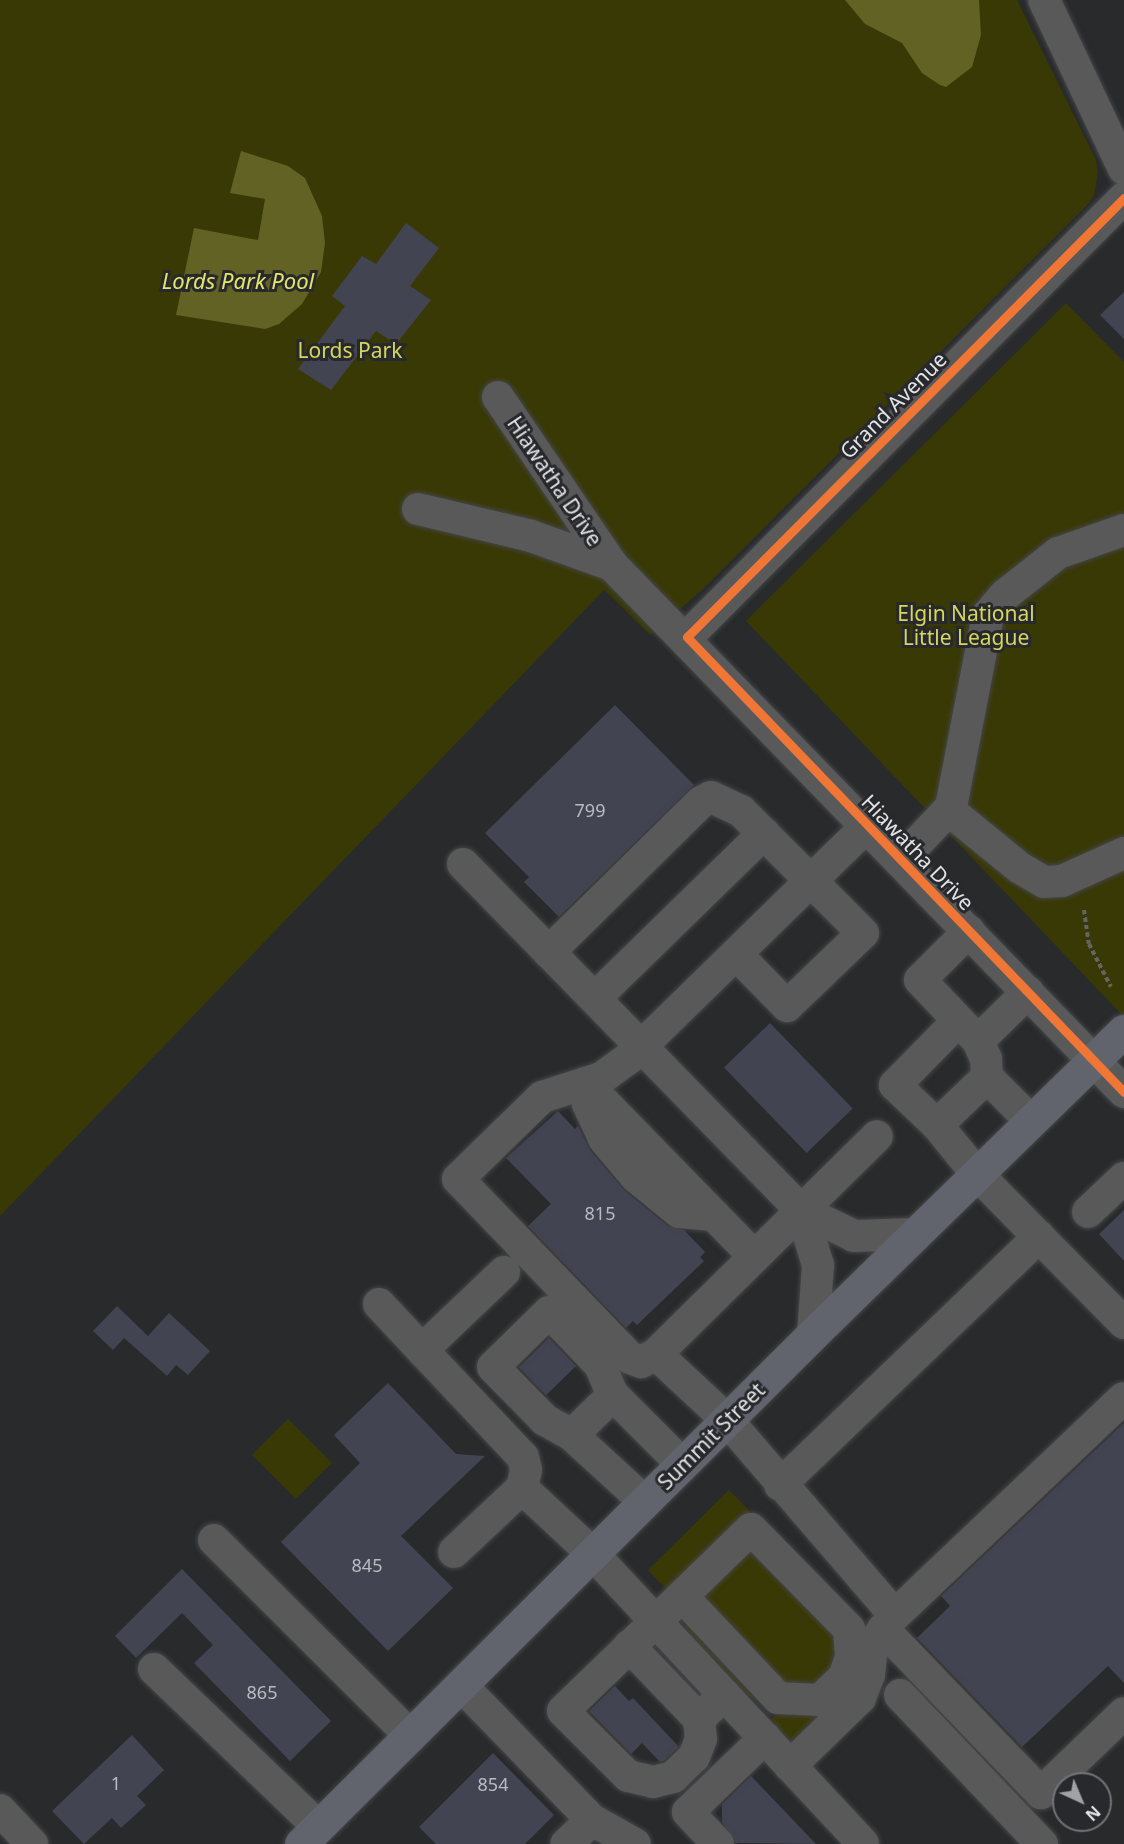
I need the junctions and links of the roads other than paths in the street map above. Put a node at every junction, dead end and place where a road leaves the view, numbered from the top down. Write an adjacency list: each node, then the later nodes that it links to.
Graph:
1 (1044, 0): 2 (street)
2 (1124, 169)
3 (1124, 198): 8 (street, Grand Avenue)
4 (498, 397): 7 (street, Hiawatha Drive)
5 (418, 509): 7 (street, Hiawatha Drive)
6 (1124, 530): 9 (street)
7 (612, 565): 8 (street, Hiawatha Drive)
8 (687, 637): 10 (street, Hiawatha Drive)
9 (950, 811): 12 (street); 13 (street)
10 (867, 826): 13 (street, Hiawatha Drive); 15 (street)
11 (764, 833): 15 (street); 17 (street); 20 (street)
12 (1124, 853)
13 (900, 861): 16 (street, Hiawatha Drive)
14 (463, 864): 17 (street)
15 (812, 880): 18 (street); 18 (street)
16 (969, 931): 19 (street, Hiawatha Drive); 21 (street)
17 (549, 952): 20 (street)
18 (736, 954): 23 (street)
19 (1028, 992): 21 (street); 24 (street, Hiawatha Drive)
20 (595, 998): 23 (street)
21 (968, 1031): 25 (street); 29 (street)
22 (1124, 1031): 24 (main road, Summit Street)
23 (641, 1046): 26 (street); 33 (street)
24 (1093, 1061): 27 (street, Hiawatha Drive); 28 (main road, Summit Street)
25 (987, 1077): 28 (street); 29 (street)
26 (585, 1083): 37 (street); 43 (street)
27 (1124, 1092)
28 (1031, 1121): 31 (main road, Summit Street)
29 (937, 1125): 31 (street)
30 (877, 1136): 33 (street)
31 (977, 1174): 35 (main road, Summit Street); 36 (street)
32 (1124, 1178): 34 (street)
33 (801, 1210): 35 (street); 37 (street); 41 (street)
34 (1088, 1212)
35 (914, 1234): 41 (main road, Summit Street)
36 (1039, 1237): 40 (street); 49 (street)
37 (754, 1256): 43 (street)
38 (504, 1272): 42 (street)
39 (379, 1304): 42 (street)
40 (1124, 1323)
41 (813, 1334): 46 (main road, Summit Street)
42 (422, 1350): 50 (street)
43 (656, 1354): 46 (street)
44 (614, 1395): 47 (street); 47 (street); 48 (street)
45 (1124, 1398): 57 (street)
46 (727, 1420): 48 (main road, Summit Street); 49 (street)
47 (573, 1435): 51 (street)
48 (682, 1464): 51 (main road, Summit Street)
49 (780, 1485): 57 (street)
50 (522, 1488): 53 (street); 54 (street)
51 (645, 1502): 54 (main road, Summit Street)
52 (213, 1540): 67 (street)
53 (454, 1552)
54 (593, 1554): 56 (street); 60 (main road, Summit Street)
55 (682, 1596): 56 (street); 63 (street); 63 (street)
56 (655, 1621): 58 (street); 61 (street)
57 (889, 1622): 64 (street); 68 (street)
58 (629, 1646): 65 (street); 65 (street)
59 (154, 1669): 71 (street)
60 (462, 1686): 67 (main road, Summit Street); 70 (street)
61 (724, 1695): 65 (street); 66 (street)
62 (900, 1695): 77 (street)
63 (790, 1699): 66 (street)
64 (1124, 1713)
65 (699, 1719)
66 (758, 1731): 68 (street); 75 (street)
67 (411, 1736): 71 (main road, Summit Street)
68 (790, 1766): 76 (street)
69 (0, 1810): 72 (street)
70 (592, 1820): 73 (street); 74 (street)
71 (309, 1835)
72 (32, 1844)
73 (566, 1844)
74 (634, 1844)
75 (718, 1844)
76 (863, 1844)
77 (1042, 1844)

